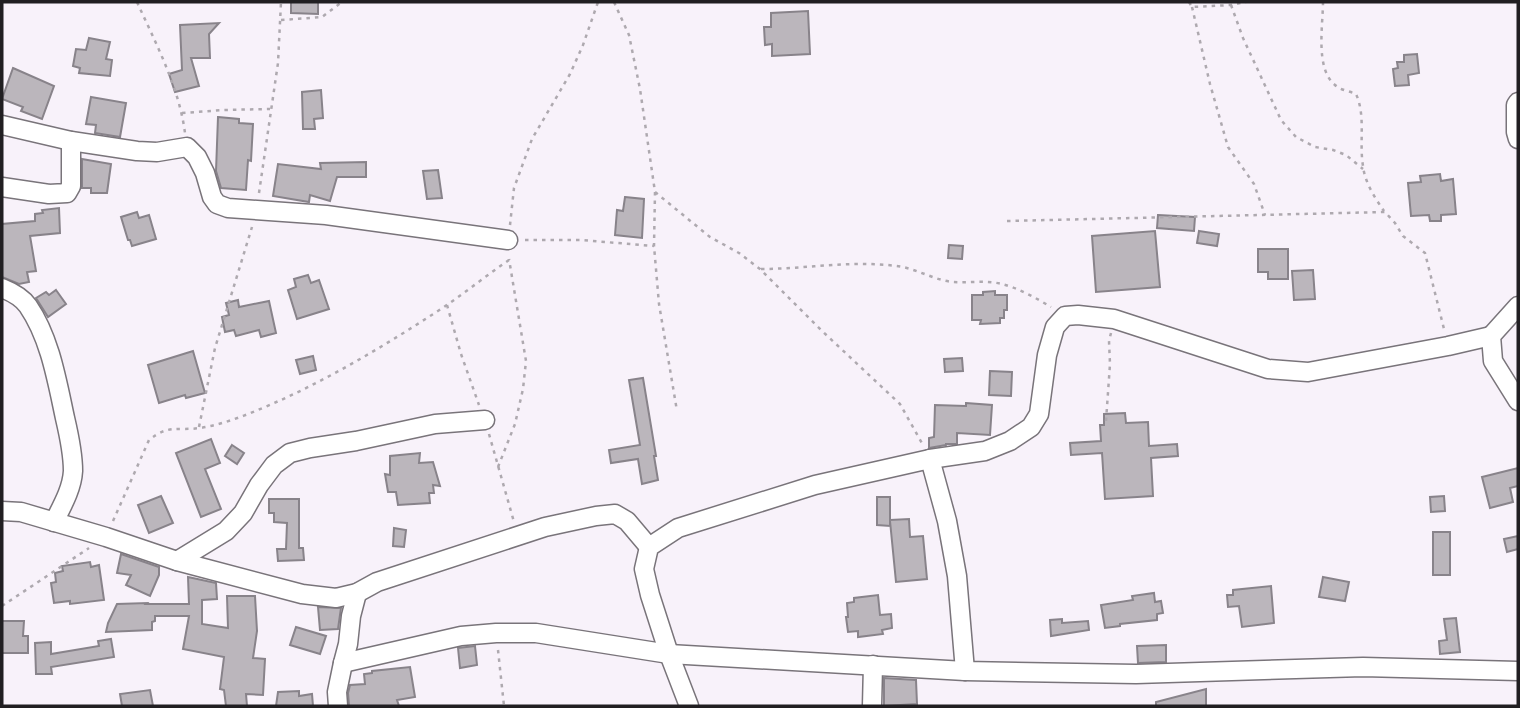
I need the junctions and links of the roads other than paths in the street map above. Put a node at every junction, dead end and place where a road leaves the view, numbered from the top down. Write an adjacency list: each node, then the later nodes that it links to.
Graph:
1 (1518, 102): 3 (street)
2 (2, 125): 4 (street)
3 (1518, 139)
4 (71, 141): 5 (street); 6 (street)
5 (2, 187)
6 (508, 240)
7 (2, 288): 14 (street)
8 (1518, 306): 9 (street)
9 (1491, 336): 10 (street); 12 (street)
10 (1518, 401)
11 (485, 420): 16 (street)
12 (930, 459): 15 (street); 21 (street)
13 (2, 510): 14 (street)
14 (54, 522): 16 (street)
15 (649, 547): 17 (street); 18 (street)
16 (177, 561): 17 (street)
17 (357, 593): 19 (street)
18 (669, 654): 19 (street); 20 (street); 24 (street)
19 (342, 663): 23 (street)
20 (873, 664): 21 (street); 25 (street)
21 (965, 671): 22 (street)
22 (1518, 671)
23 (338, 706)
24 (689, 706)
25 (872, 706)

